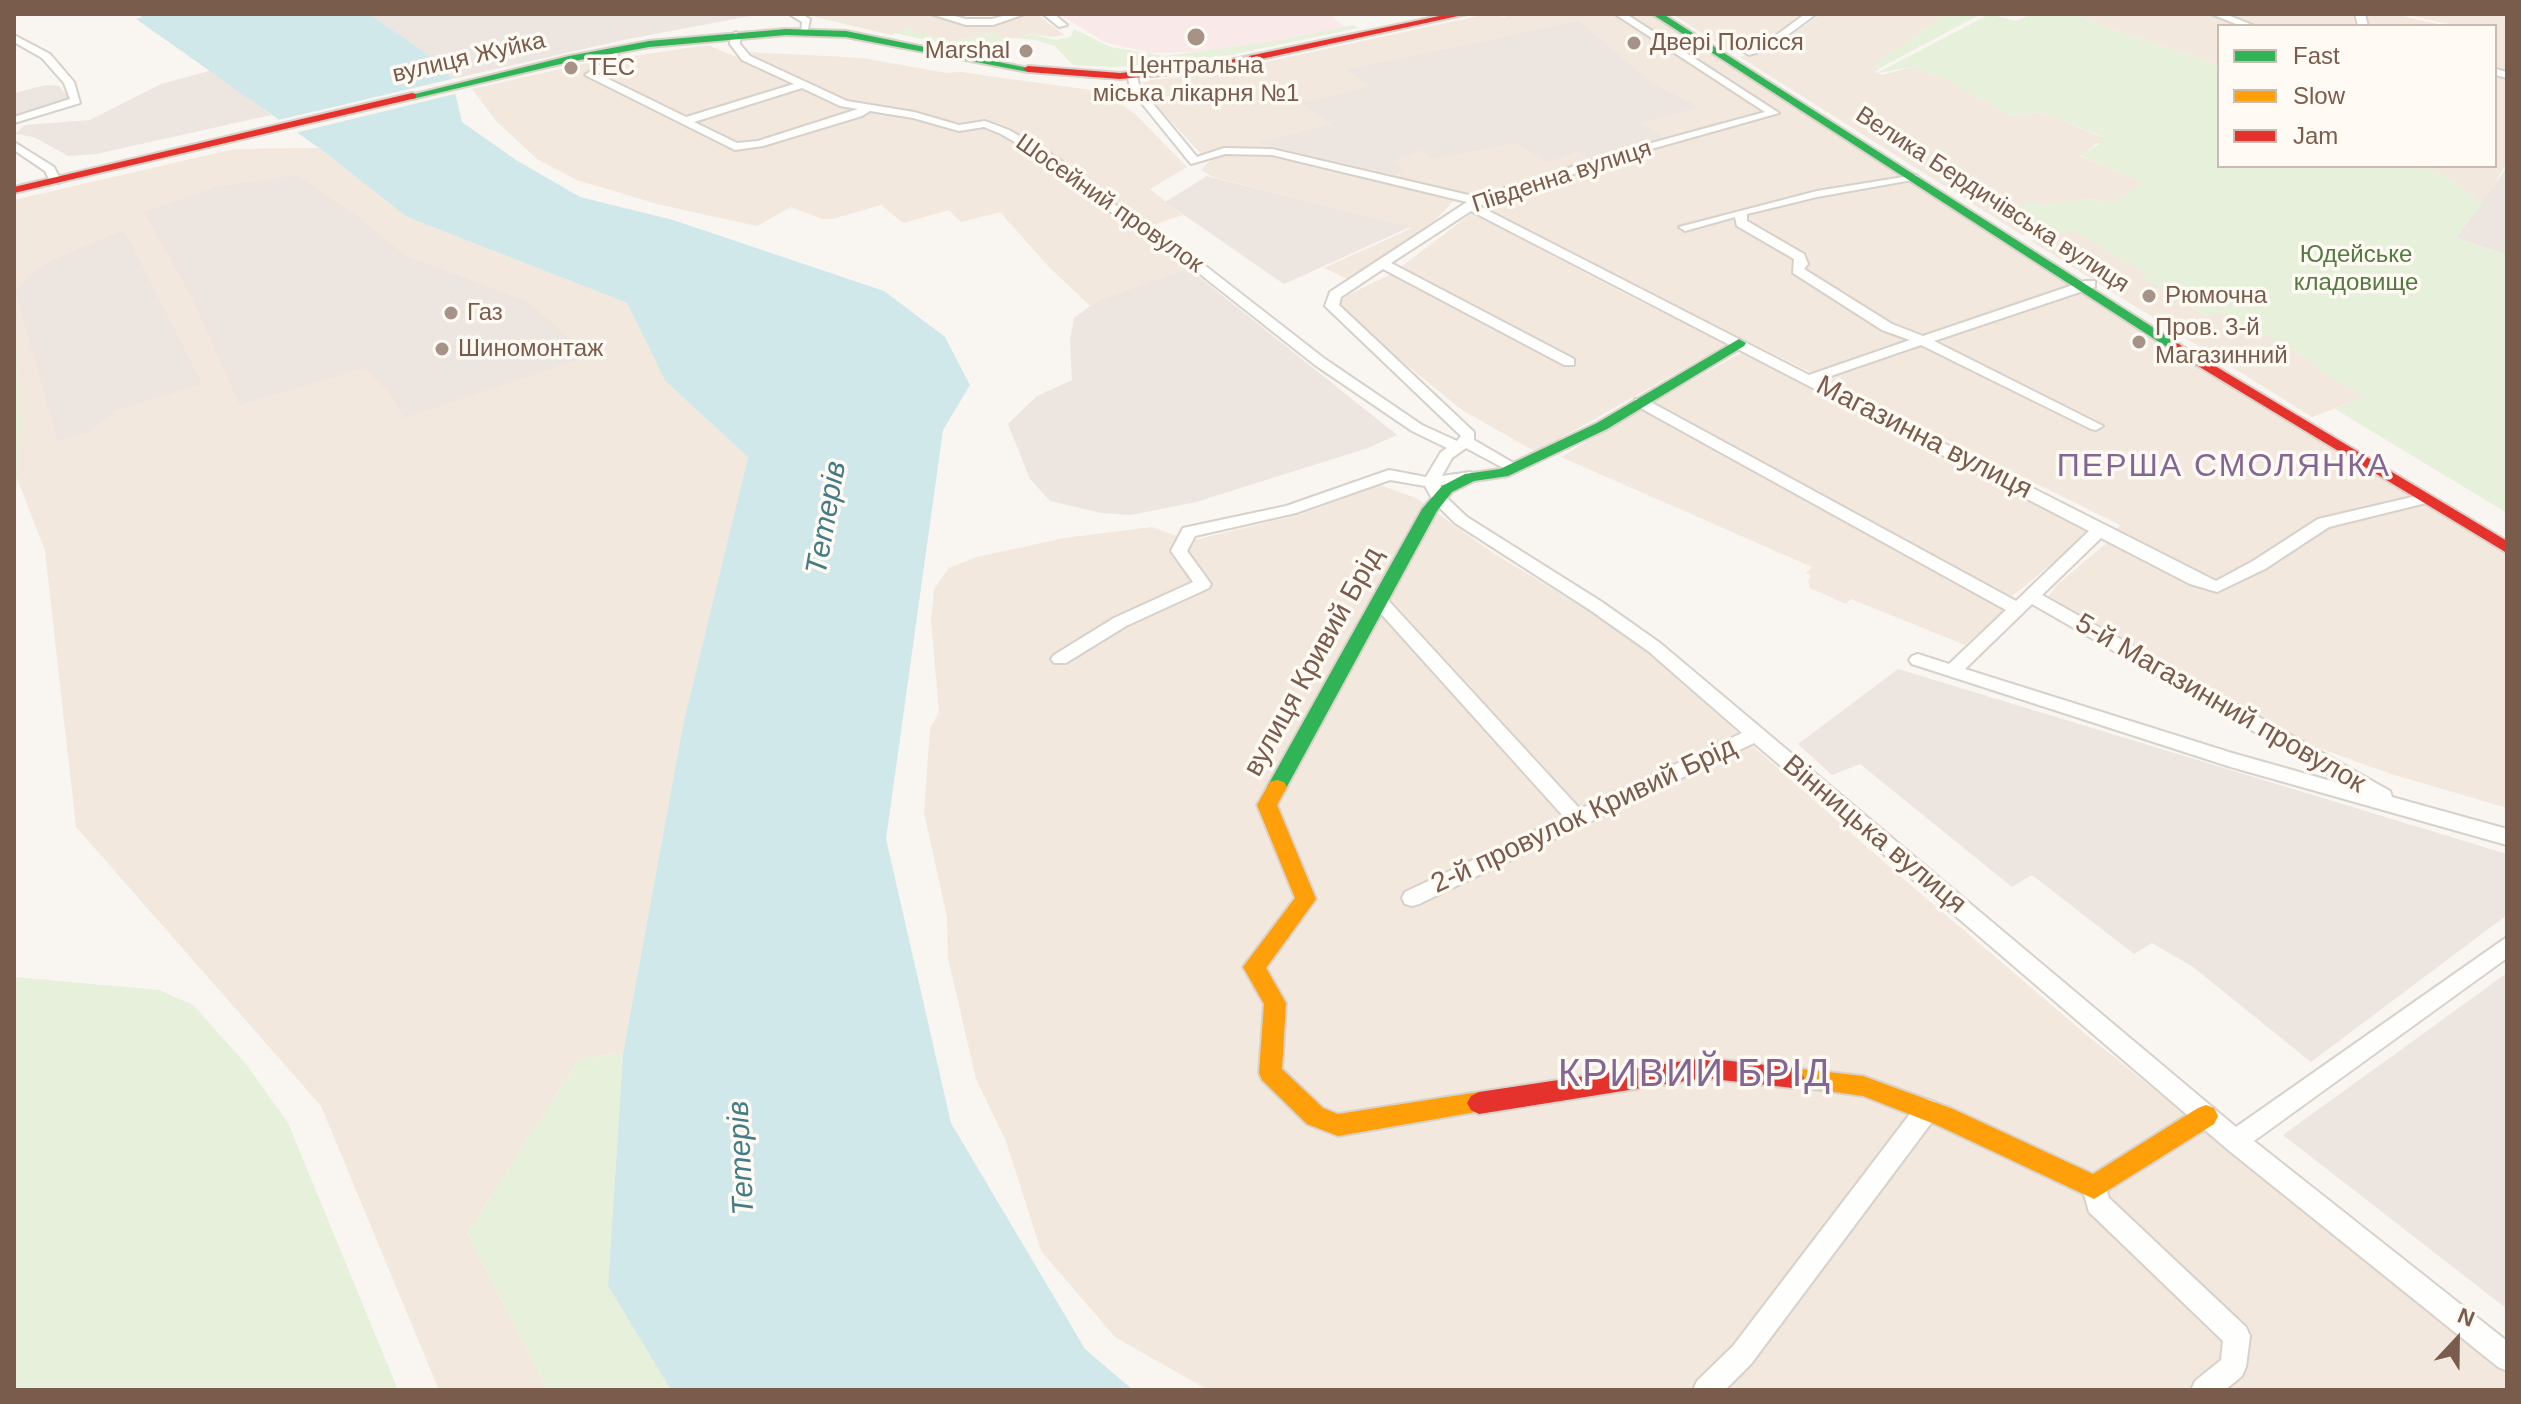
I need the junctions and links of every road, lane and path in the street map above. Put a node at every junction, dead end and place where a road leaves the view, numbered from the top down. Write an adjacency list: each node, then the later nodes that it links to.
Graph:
1 (794, 14): 13 (street)
2 (936, 14): 3 (street)
3 (1020, 14)
4 (1048, 14): 12 (street)
5 (1462, 14): 18 (main road, вулиця Жуйка)
6 (1620, 14): 27 (street, Південна вулиця)
7 (1657, 14): 24 (main road, Велика Бердичівська вулиця)
8 (1665, 14): 31 (main road, Велика Бердичівська вулиця)
9 (1811, 14): 17 (street)
10 (2216, 14): 11 (street)
11 (2244, 24)
12 (1062, 25)
13 (804, 32): 14 (main road, вулиця Жуйка); 18 (main road, вулиця Жуйка)
14 (736, 35): 16 (main road, вулиця Жуйка); 19 (street, Шосейний провулок)
15 (14, 38): 21 (street)
16 (611, 51): 22 (street); 25 (main road, вулиця Жуйка)
17 (1749, 52)
18 (1132, 75): 27 (street, Магазинна вулиця)
19 (802, 85): 20 (street, Шосейний провулок); 22 (street)
20 (869, 107): 22 (street); 38 (street, Шосейний провулок)
21 (14, 120)
22 (685, 121)
23 (14, 145): 25 (street)
24 (1912, 177): 28 (street); 31 (main road, Велика Бердичівська вулиця)
25 (55, 181): 26 (main road, вулиця Жуйка)
26 (14, 190)
27 (1474, 203): 30 (street, Південна вулиця); 33 (street, Магазинна вулиця)
28 (1741, 212): 29 (street); 32 (street)
29 (1685, 227)
30 (1383, 264): 34 (street); 38 (street, Південна вулиця)
31 (2086, 285): 32 (street); 41 (main road, Велика Бердичівська вулиця); 43 (main road, Велика Бердичівська вулиця)
32 (1921, 340): 35 (street); 37 (street)
33 (1739, 343): 35 (street, Магазинна вулиця); 36 (main road, вулиця Кривий Брід)
34 (1569, 362)
35 (1809, 379): 42 (street, Магазинна вулиця)
36 (1640, 402): 39 (main road, вулиця Кривий Брід); 46 (street, 5-й Магазинний провулок)
37 (2096, 426)
38 (1463, 445): 39 (street, Шосейний провулок); 40 (street)
39 (1514, 468): 40 (main road, вулиця Кривий Брід)
40 (1435, 490): 45 (main road, вулиця Кривий Брід); 47 (street); 50 (street, Вінницька вулиця)
41 (2425, 499): 42 (street, Магазинна вулиця); 44 (main road, Велика Бердичівська вулиця)
42 (2101, 529): 46 (street)
43 (2507, 539)
44 (2507, 548)
45 (1380, 602): 52 (street); 56 (main road, вулиця Кривий Брід)
46 (2024, 602): 49 (street); 51 (street, 5-й Магазинний провулок)
47 (1060, 659)
48 (1918, 660): 49 (street)
49 (1952, 671): 51 (street)
50 (1756, 734): 52 (street, 2-й провулок Кривий Брід); 57 (street, Вінницька вулиця)
51 (2409, 811): 53 (street)
52 (1578, 820): 54 (street, 2-й провулок Кривий Брід)
53 (2507, 837)
54 (1412, 898)
55 (2507, 946): 58 (street)
56 (1927, 1110): 59 (main road); 61 (street)
57 (2206, 1116): 58 (street, Вінницька вулиця); 59 (main road)
58 (2235, 1141): 60 (street, Вінницька вулиця)
59 (2094, 1187): 62 (street)
60 (2507, 1358)
61 (1706, 1390)
62 (2204, 1390)

